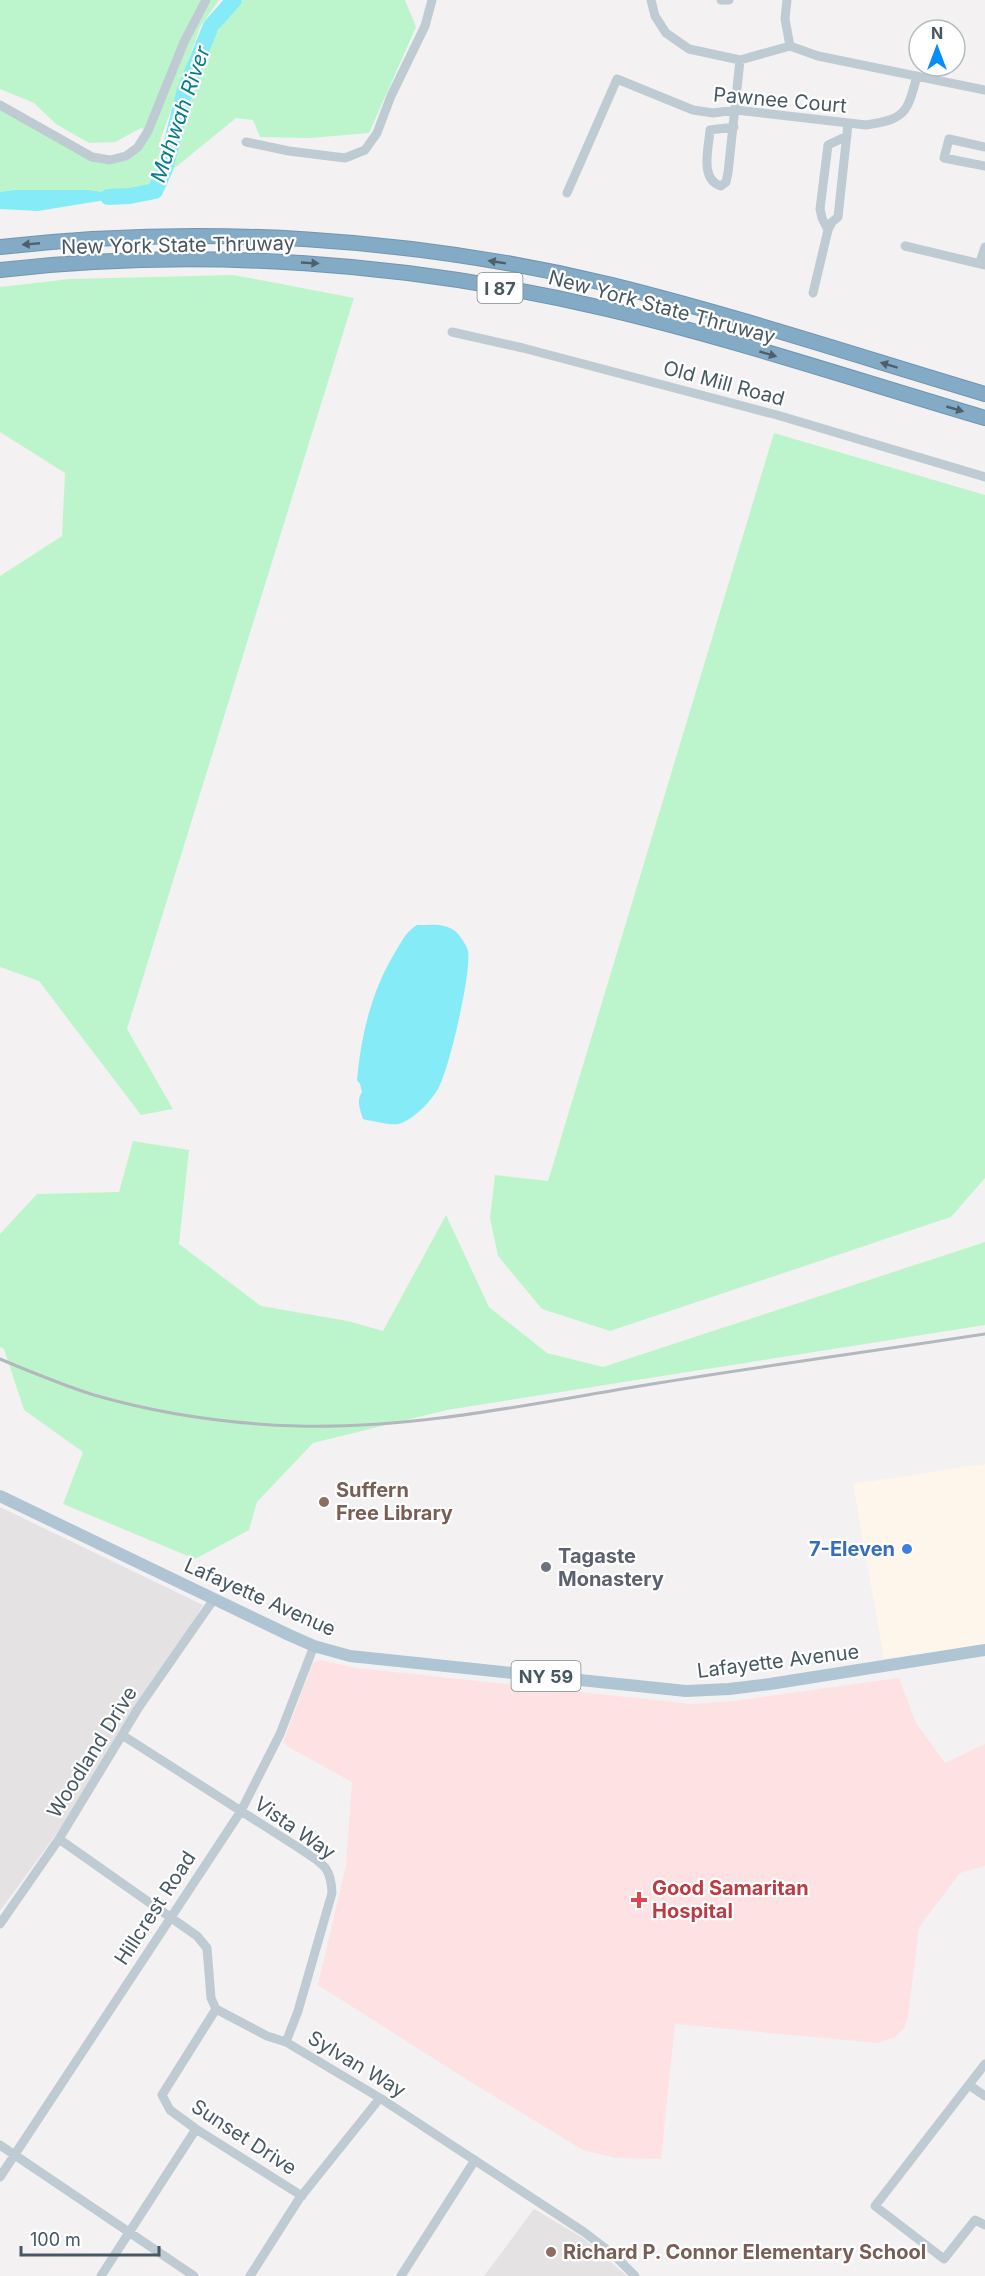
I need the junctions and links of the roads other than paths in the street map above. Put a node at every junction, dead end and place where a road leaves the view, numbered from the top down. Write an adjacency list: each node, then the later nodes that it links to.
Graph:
1 (206, 0): 13 (street)
2 (432, 0): 18 (street)
3 (651, 0): 8 (street)
4 (721, 0): 5 (street)
5 (729, 0)
6 (787, 0): 7 (street)
7 (790, 46): 8 (street); 9 (street)
8 (740, 60): 14 (street)
9 (907, 74)
10 (916, 78): 15 (street, Pawnee Court)
11 (927, 78): 12 (street)
12 (985, 90)
13 (0, 105)
14 (736, 110): 15 (street, Pawnee Court); 16 (street); 21 (street, Pawnee Court)
15 (848, 124): 17 (street)
16 (734, 127): 16 (street)
17 (847, 136): 22 (street); 22 (street)
18 (246, 142)
19 (985, 147): 20 (street)
20 (985, 166)
21 (567, 193)
22 (828, 230): 28 (street)
23 (905, 246): 26 (street)
24 (0, 247): 30 (highway, New York State Thruway / I 87, one-way to 24)
25 (985, 247): 26 (street)
26 (983, 263)
27 (0, 270): 31 (highway, New York State Thruway / I 87, one-way to 31)
28 (813, 293)
29 (452, 332): 32 (street, Old Mill Road)
30 (985, 394)
31 (985, 418)
32 (985, 477)
33 (0, 1496): 34 (main road, Lafayette Avenue / NY 59)
34 (214, 1599): 35 (main road, Lafayette Avenue / NY 59); 37 (street, Woodland Drive)
35 (314, 1646): 36 (main road, Lafayette Avenue / NY 59); 38 (street, Hillcrest Road)
36 (985, 1650)
37 (122, 1735): 38 (street, Vista Way); 39 (street, Woodland Drive)
38 (241, 1811): 40 (street, Hillcrest Road); 43 (street, Vista Way)
39 (59, 1839): 40 (street); 41 (street, Woodland Drive)
40 (170, 1917): 42 (street); 50 (street, Hillcrest Road)
41 (0, 1924)
42 (216, 2009): 43 (street, Sylvan Way); 48 (street, Sunset Drive)
43 (286, 2043): 47 (street, Sylvan Way)
44 (985, 2064): 45 (street)
45 (969, 2085): 46 (street); 54 (street)
46 (985, 2096)
47 (380, 2098): 51 (street, Sylvan Way); 53 (street)
48 (196, 2129): 53 (street, Sunset Drive); 55 (street)
49 (0, 2145): 50 (street)
50 (14, 2155): 52 (street, Hillcrest Road); 55 (street)
51 (475, 2160): 59 (street); 60 (street, Sylvan Way)
52 (0, 2177)
53 (302, 2196): 58 (street)
54 (985, 2224)
55 (129, 2233): 56 (street); 57 (street)
56 (100, 2276)
57 (194, 2276)
58 (250, 2276)
59 (401, 2276)
60 (635, 2276)

